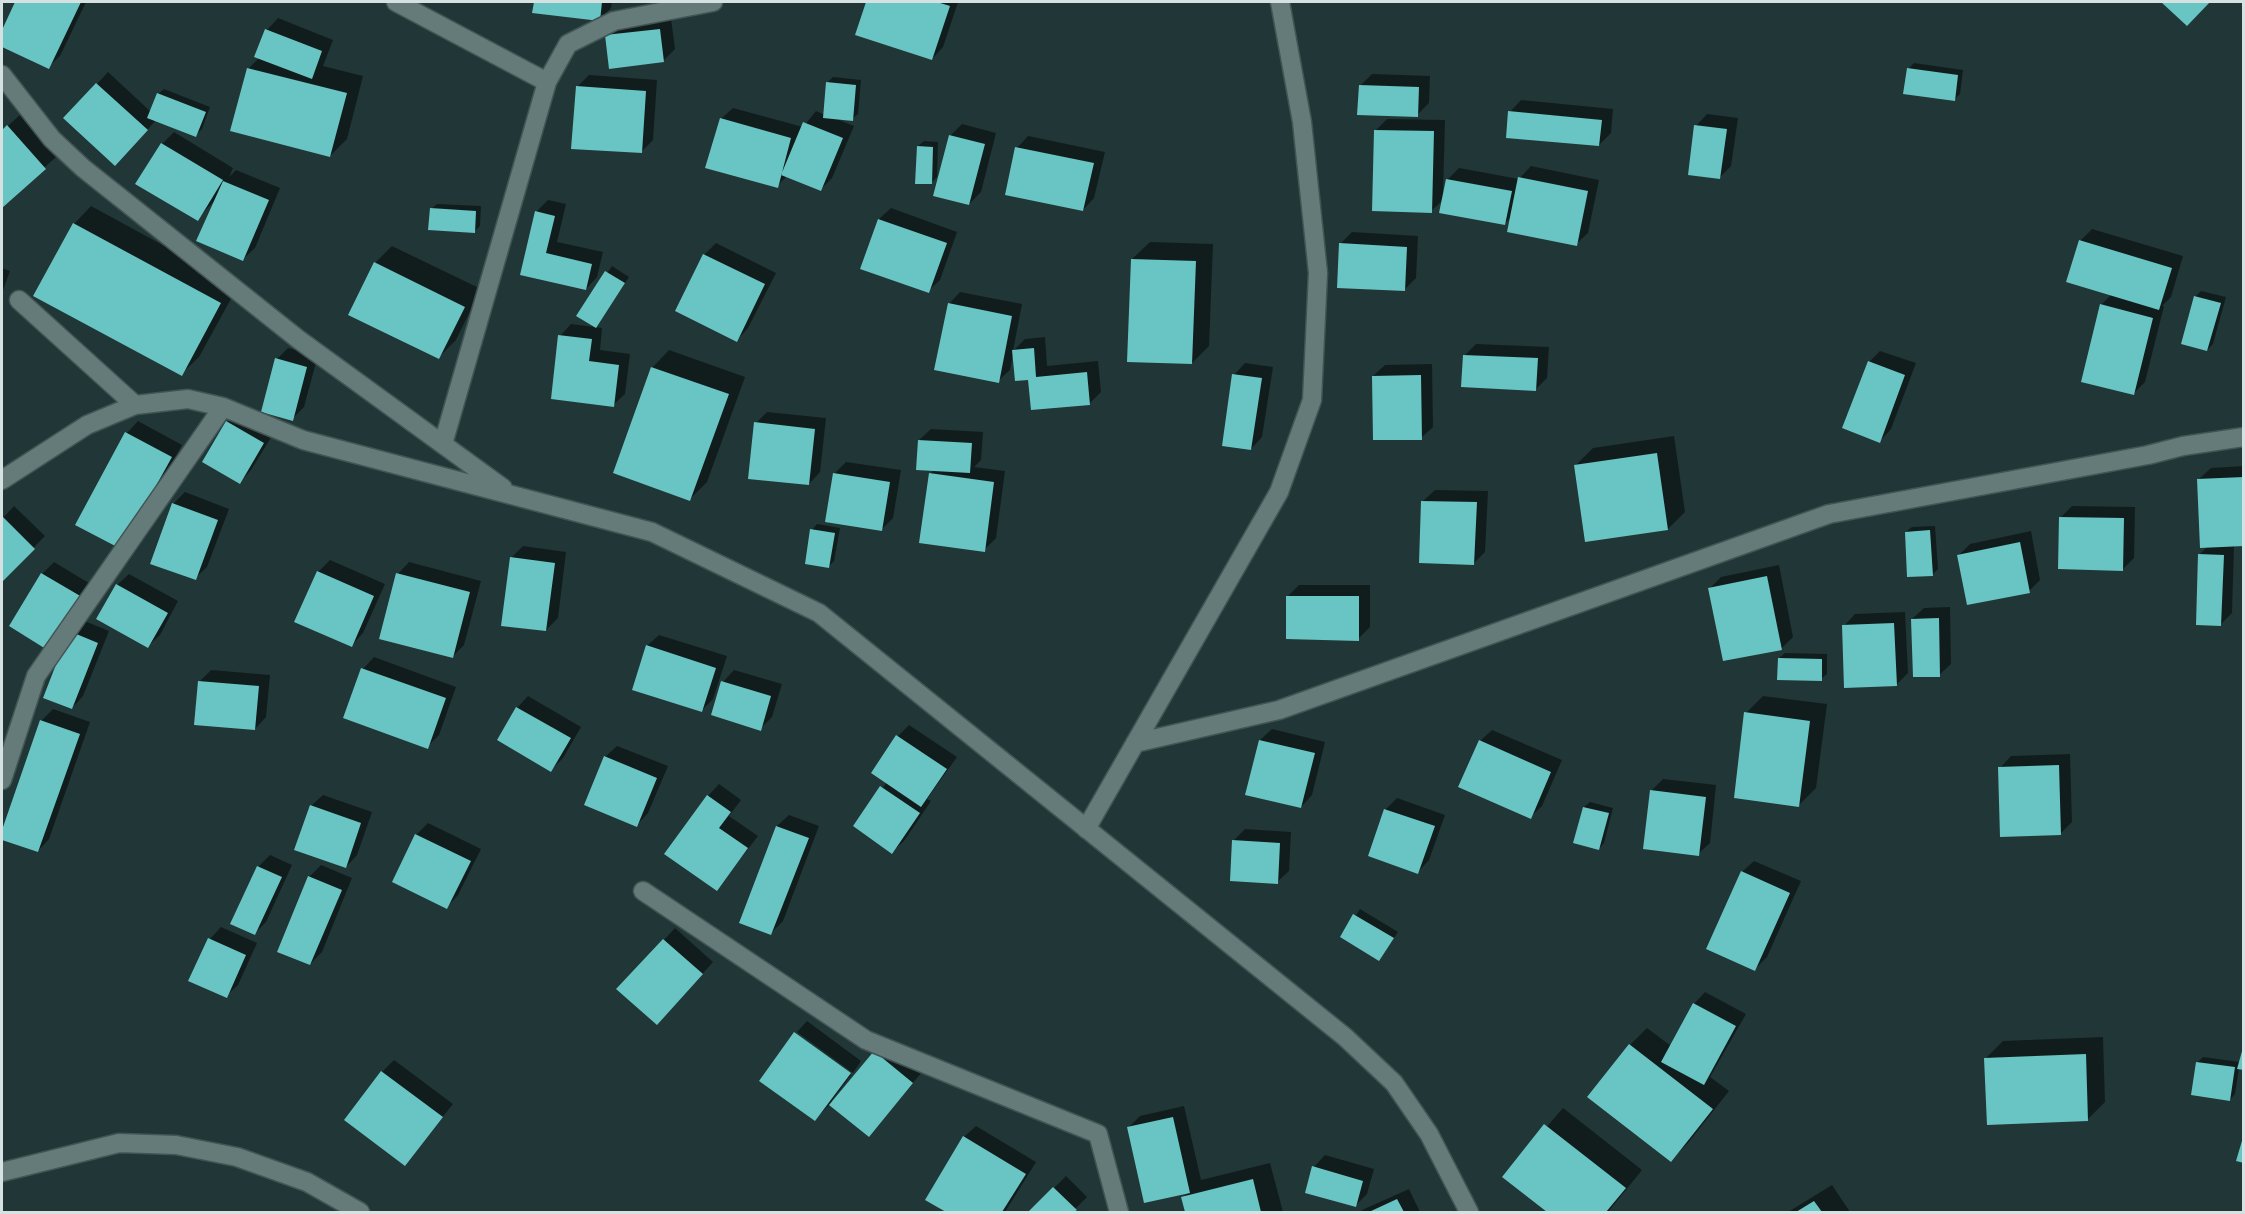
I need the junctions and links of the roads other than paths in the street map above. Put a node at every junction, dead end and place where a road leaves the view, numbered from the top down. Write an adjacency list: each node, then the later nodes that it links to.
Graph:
1 (396, 2): 5 (street)
2 (712, 2): 5 (street)
3 (1280, 2): 13 (street)
4 (2, 75): 10 (street)
5 (547, 82): 10 (street)
6 (19, 300): 7 (street)
7 (135, 405): 8 (street); 11 (street)
8 (223, 407): 12 (street); 14 (street)
9 (2244, 437): 13 (street)
10 (443, 444): 12 (street)
11 (2, 480)
12 (512, 494): 15 (street)
13 (1135, 743): 15 (street)
14 (2, 780)
15 (1086, 829): 20 (street)
16 (643, 891): 19 (street)
17 (2, 1172): 18 (street)
18 (360, 1212)
19 (1119, 1212)
20 (1469, 1212)

